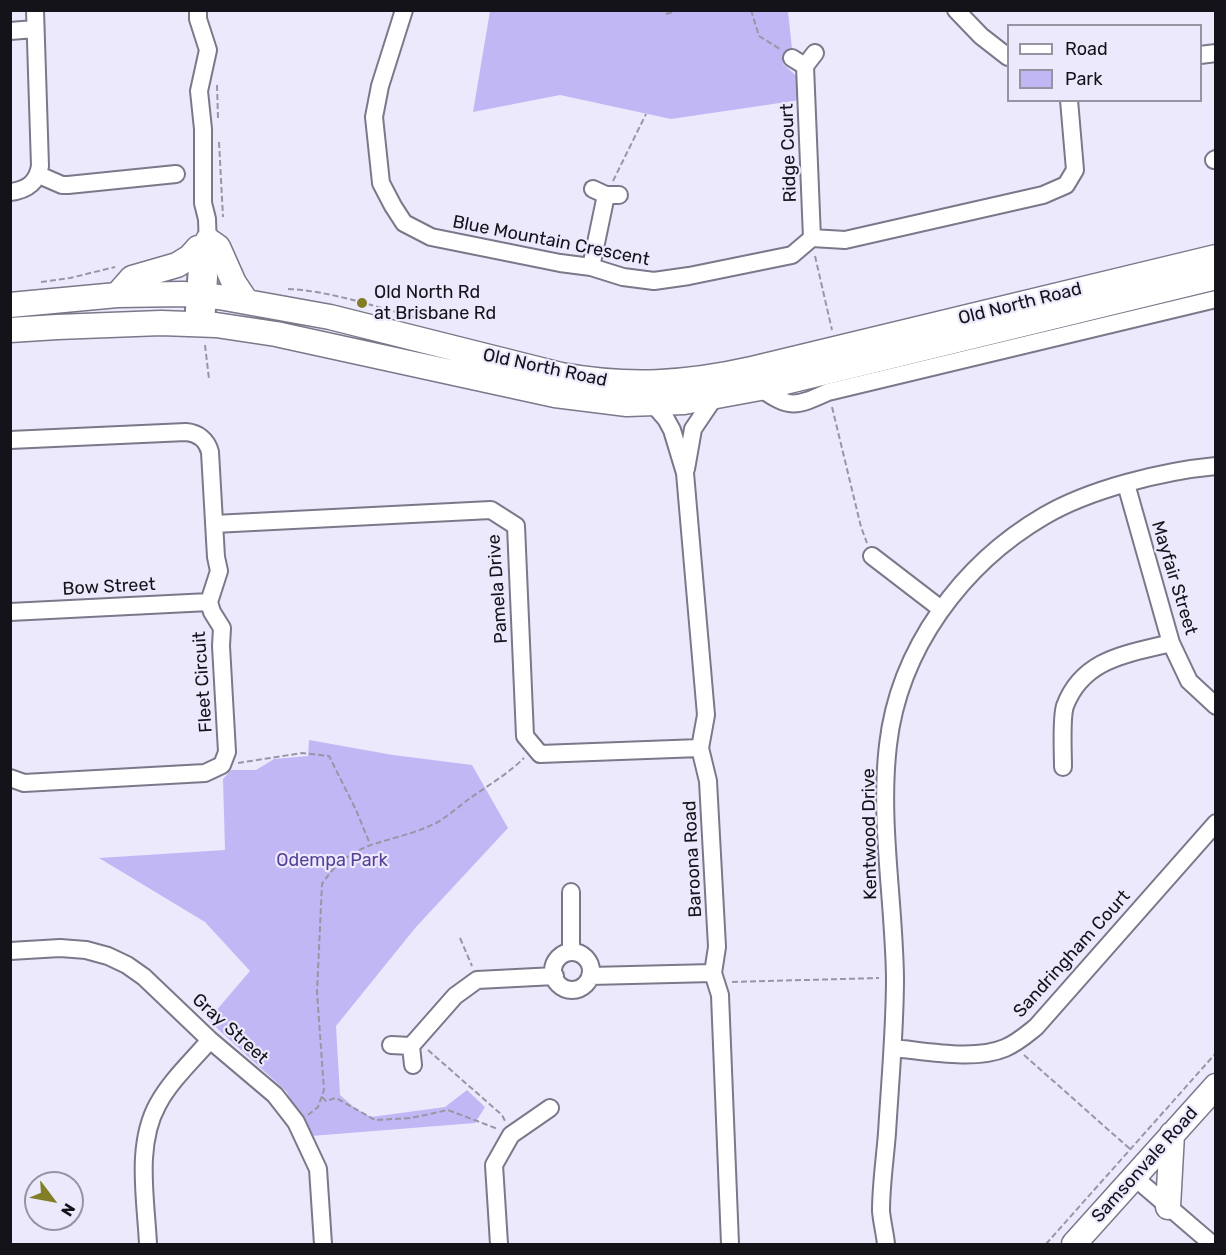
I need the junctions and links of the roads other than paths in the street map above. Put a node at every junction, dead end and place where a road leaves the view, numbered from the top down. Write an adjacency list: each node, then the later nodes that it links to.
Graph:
1 (35, 10): 5 (street)
2 (198, 10): 15 (street)
3 (404, 10): 17 (street, Blue Mountain Crescent)
4 (956, 10): 7 (street)
5 (35, 29): 6 (street); 11 (street)
6 (10, 31)
7 (1007, 56)
8 (804, 59): 14 (street, Ridge Court)
9 (1069, 102): 14 (street)
10 (176, 174): 11 (street)
11 (39, 175): 12 (street)
12 (10, 192)
13 (606, 193): 17 (street)
14 (812, 238): 17 (street, Blue Mountain Crescent)
15 (203, 244): 19 (main road); 20 (street); 22 (main road)
16 (1215, 256): 22 (main road, Old North Road)
17 (591, 267)
18 (1215, 278): 26 (main road, Old North Road)
19 (117, 295): 20 (main road, Old North Road); 23 (main road, Old North Road)
20 (202, 296): 22 (main road, Old North Road); 25 (street)
21 (1215, 299): 26 (street)
22 (246, 301)
23 (10, 305)
24 (10, 330): 25 (main road, Old North Road)
25 (201, 330): 28 (main road, Old North Road)
26 (760, 388): 27 (main road, Old North Road)
27 (714, 398): 28 (main road, Old North Road); 31 (street, Baroona Road)
28 (652, 403): 31 (street, Baroona Road)
29 (10, 440): 33 (street)
30 (1215, 466): 32 (street, Kentwood Drive)
31 (686, 473): 40 (street, Baroona Road)
32 (1126, 484): 36 (street, Kentwood Drive); 38 (street, Mayfair Street)
33 (214, 524): 35 (street); 40 (street, Pamela Drive)
34 (872, 556): 36 (street)
35 (209, 602): 37 (street, Bow Street); 42 (street, Fleet Circuit)
36 (941, 609): 53 (street, Kentwood Drive)
37 (10, 612)
38 (1172, 643): 39 (street, Mayfair Street); 41 (street)
39 (1215, 706)
40 (700, 748): 49 (street, Baroona Road)
41 (1063, 767)
42 (10, 778)
43 (1215, 823): 53 (street, Sandringham Court)
44 (571, 892): 46 (street)
45 (10, 951): 50 (street, Gray Street)
46 (571, 951): 47 (street); 48 (street)
47 (555, 976): 48 (street); 51 (street)
48 (590, 976): 49 (street)
49 (715, 978): 63 (street, Baroona Road)
50 (210, 1040): 60 (street); 61 (street, Gray Street)
51 (413, 1043): 52 (street); 54 (street)
52 (391, 1045)
53 (893, 1048): 64 (street, Kentwood Drive)
54 (412, 1065)
55 (1215, 1086): 57 (main road, Samsonvale Road)
56 (550, 1108): 62 (street)
57 (1172, 1134): 58 (main road, Samsonvale Road); 59 (main road)
58 (1134, 1177): 59 (street); 65 (main road, Samsonvale Road)
59 (1168, 1207): 66 (street)
60 (148, 1245)
61 (323, 1245)
62 (499, 1245)
63 (730, 1245)
64 (886, 1245)
65 (1074, 1245)
66 (1212, 1245)

